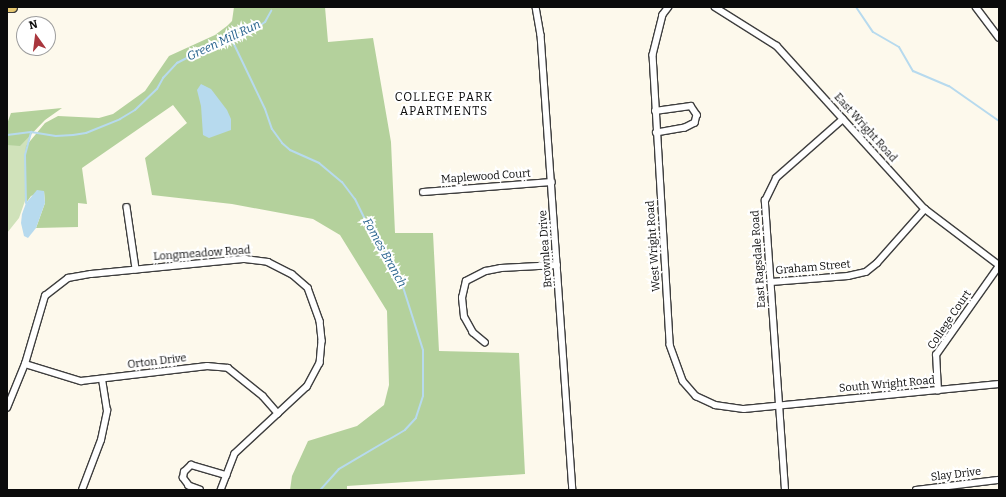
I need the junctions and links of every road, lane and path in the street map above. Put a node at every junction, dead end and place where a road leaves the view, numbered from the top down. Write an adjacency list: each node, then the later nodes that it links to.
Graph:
1 (7, 7): 2 (main road)
2 (12, 7)
3 (536, 7): 11 (street, Brownlea Drive)
4 (669, 7): 8 (street, West Wright Road)
5 (715, 7): 9 (street, East Wright Road)
6 (976, 7): 7 (street)
7 (999, 37)
8 (655, 112): 10 (street, West Wright Road); 10 (street)
9 (843, 119): 14 (street, East Wright Road); 18 (street, East Ragsdale Road)
10 (656, 133): 24 (street, West Wright Road)
11 (552, 182): 12 (street, Maplewood Court); 15 (street, Brownlea Drive)
12 (423, 192)
13 (127, 207): 17 (street)
14 (925, 208): 16 (street, East Wright Road); 18 (street, Graham Street)
15 (557, 265): 19 (street); 32 (street, Brownlea Drive)
16 (999, 265): 23 (street, College Court)
17 (136, 270): 20 (street, Longmeadow Road); 26 (street, Longmeadow Road)
18 (771, 282): 24 (street, East Ragsdale Road)
19 (485, 343)
20 (25, 364): 21 (street, Orton Drive); 25 (street, Longmeadow Road)
21 (102, 379): 26 (street, Orton Drive); 29 (street)
22 (999, 384): 23 (street, South Wright Road)
23 (938, 391): 24 (street, South Wright Road)
24 (778, 406): 33 (street, East Ragsdale Road)
25 (7, 408)
26 (278, 413): 27 (street, Longmeadow Road)
27 (227, 475): 30 (street); 31 (street, Longmeadow Road)
28 (999, 480): 34 (street, Slay Drive)
29 (82, 490)
30 (200, 490)
31 (221, 490)
32 (574, 490)
33 (785, 490)
34 (916, 490)

